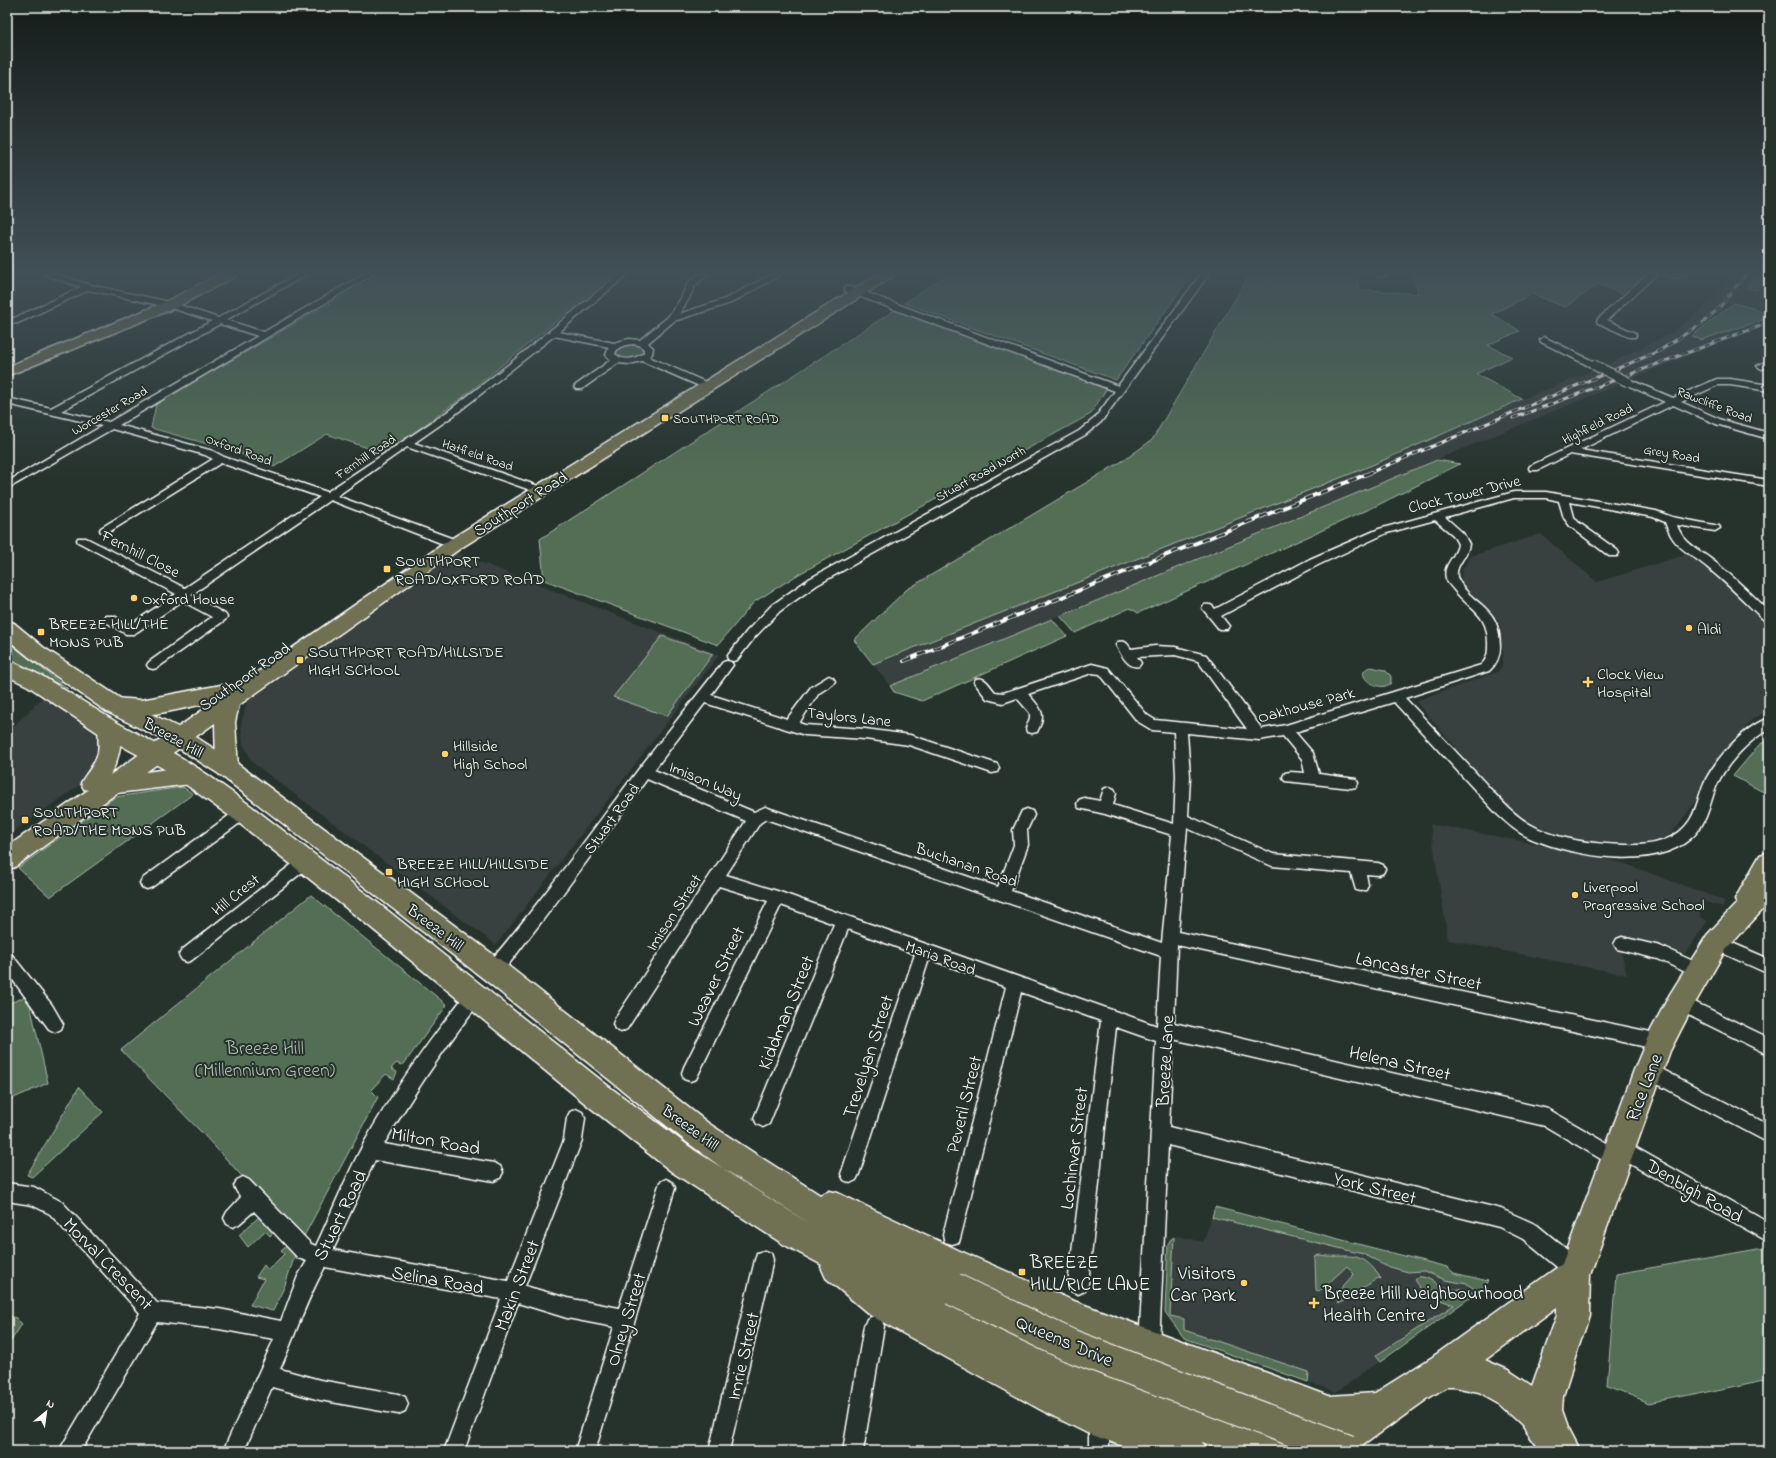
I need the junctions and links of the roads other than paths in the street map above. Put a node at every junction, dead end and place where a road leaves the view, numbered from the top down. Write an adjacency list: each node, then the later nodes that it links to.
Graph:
1 (80, 342): 16 (main road)
2 (180, 342): 23 (street)
3 (252, 342): 24 (street, Worcester Road)
4 (542, 342): 26 (street, Fernhill Road)
5 (595, 342): 13 (street)
6 (626, 342): 13 (street)
7 (627, 342): 12 (street)
8 (769, 342): 17 (main road, Southport Road)
9 (992, 342): 20 (street)
10 (1156, 342): 20 (street, Stuart Road North)
11 (1548, 342): 22 (street, Rawcliffe Road, bridge)
12 (642, 343): 14 (street)
13 (614, 346): 15 (street)
14 (643, 358): 15 (street); 17 (street)
15 (617, 360): 18 (street)
16 (7, 372)
17 (702, 384): 32 (main road, Southport Road)
18 (579, 387)
19 (1769, 388): 22 (street, Highfield Road)
20 (1121, 390): 48 (street, Stuart Road North)
21 (7, 401): 23 (street, Oxford Road)
22 (1671, 402): 25 (street, Rawcliffe Road); 27 (street, Highfield Road)
23 (53, 411): 24 (street, Oxford Road)
24 (109, 424): 28 (street, Oxford Road); 31 (street, Worcester Road)
25 (1769, 436)
26 (407, 444): 32 (street, Hatfield Road); 33 (street, Fernhill Road)
27 (1570, 451): 29 (street, Highfield Road); 30 (street, Grey Road)
28 (220, 459): 33 (street, Oxford Road); 38 (street)
29 (1534, 468)
30 (1769, 483)
31 (7, 486)
32 (534, 488): 40 (main road, Southport Road)
33 (331, 497): 40 (street, Oxford Road); 42 (street, Fernhill Road)
34 (1564, 498): 35 (street, Clock Tower Drive); 36 (street, Clock Tower Drive); 41 (street)
35 (1437, 516): 45 (street, Clock Tower Drive); 54 (street, Oakhouse Park)
36 (1670, 520): 37 (street, Clock Tower Drive); 43 (street)
37 (1715, 528)
38 (104, 530)
39 (82, 540): 42 (street, Fernhill Close)
40 (449, 541): 56 (main road, Southport Road)
41 (1613, 553)
42 (184, 595): 44 (street, Fernhill Road); 49 (street, Fernhill Close)
43 (1769, 618)
44 (110, 619)
45 (1223, 626)
46 (7, 628): 57 (highway, Breeze Hill)
47 (1128, 654): 65 (street)
48 (730, 661): 55 (street, Stuart Road)
49 (153, 665)
50 (7, 667): 60 (highway, Breeze Hill)
51 (829, 681): 59 (street)
52 (980, 682): 53 (street, Oakhouse Park)
53 (1020, 693): 61 (street); 62 (street, Oakhouse Park)
54 (1396, 696): 58 (street); 63 (street, Oakhouse Park)
55 (702, 697): 59 (street, Taylors Lane); 69 (street, Stuart Road)
56 (225, 698): 57 (main road); 64 (main road, Southport Road); 67 (main road)
57 (115, 706): 64 (highway, Breeze Hill)
58 (1769, 723)
59 (790, 725): 68 (street, Taylors Lane)
60 (108, 728): 66 (highway, Breeze Hill); 74 (main road)
61 (1032, 728)
62 (1180, 729): 65 (street, Oakhouse Park); 81 (street, Breeze Lane)
63 (1286, 730): 65 (street, Oakhouse Park); 72 (street)
64 (173, 735): 66 (main road, Southport Road); 67 (highway, Breeze Hill)
65 (1259, 735)
66 (149, 751): 70 (highway, Breeze Hill); 74 (main road, Southport Road)
67 (227, 768): 103 (highway, Breeze Hill)
68 (992, 768)
69 (644, 772): 80 (street, Imison Way); 103 (street, Stuart Road)
70 (191, 776): 74 (main road); 78 (highway, Breeze Hill)
71 (1290, 777): 72 (street)
72 (1313, 779): 73 (street)
73 (1351, 783)
74 (102, 784): 82 (main road, Southport Road); 83 (main road, Southport Road)
75 (1109, 793): 77 (street)
76 (1084, 804): 77 (street)
77 (1105, 808): 81 (street)
78 (243, 813): 84 (highway, Breeze Hill); 89 (street)
79 (1027, 815): 92 (street)
80 (754, 819): 88 (street, Imison Street); 92 (street, Buchanan Road)
81 (1180, 825): 86 (street); 98 (street, Breeze Lane)
82 (7, 842)
83 (7, 860)
84 (305, 862): 100 (street, Hill Crest); 106 (highway, Breeze Hill)
85 (1769, 862): 94 (highway, Rice Lane)
86 (1357, 867): 87 (street); 90 (street)
87 (1378, 869)
88 (717, 879): 93 (street, Maria Road); 110 (street, Imison Street)
89 (147, 883)
90 (1361, 885)
91 (1769, 886): 94 (highway, Rice Lane)
92 (1002, 895): 98 (street, Buchanan Road)
93 (777, 897): 95 (street, Maria Road); 115 (street, Weaver Street)
94 (1741, 915): 96 (highway, Rice Lane)
95 (843, 922): 99 (street, Maria Road); 117 (street, Kiddman Street)
96 (1716, 943): 102 (street); 104 (highway, Rice Lane)
97 (1622, 944): 104 (street)
98 (1170, 945): 111 (street, Breeze Lane); 112 (street, Lancaster Street)
99 (924, 951): 105 (street, Maria Road); 123 (street, Trevelyan Street)
100 (187, 955)
101 (7, 960): 109 (street)
102 (1769, 967)
103 (493, 970): 126 (highway, Breeze Hill)
104 (1698, 971): 107 (highway, Rice Lane)
105 (1015, 983): 108 (street, Maria Road); 130 (street, Peveril Street)
106 (475, 995): 120 (street, Stuart Road); 128 (highway, Breeze Hill)
107 (1680, 1003): 112 (highway, Rice Lane); 113 (street)
108 (1109, 1018): 111 (street, Maria Road); 134 (street, Lochinvar Street)
109 (55, 1024)
110 (621, 1024)
111 (1165, 1033): 118 (street, Breeze Lane); 121 (street, Helena Street)
112 (1660, 1042): 114 (highway, Rice Lane)
113 (1769, 1047)
114 (1648, 1070): 119 (street); 121 (highway, Rice Lane)
115 (690, 1073)
116 (576, 1118): 135 (street, Makin Street)
117 (763, 1118)
118 (1160, 1134): 133 (street, York Street); 141 (street, Breeze Lane)
119 (1769, 1134)
120 (370, 1150): 122 (street, Milton Road); 131 (street, Stuart Road)
121 (1619, 1153): 129 (street, Denbigh Road); 133 (highway, Rice Lane)
122 (494, 1172)
123 (850, 1174)
124 (666, 1188): 138 (street, Olney Street)
125 (7, 1192): 137 (street, Morval Crescent)
126 (798, 1197): 136 (highway, Queens Drive); 141 (highway)
127 (233, 1218): 131 (street, Selina Road)
128 (794, 1233): 136 (highway, Queens Drive); 146 (highway)
129 (1769, 1233)
130 (952, 1235)
131 (320, 1257): 135 (street, Selina Road); 140 (street, Stuart Road)
132 (764, 1260): 153 (street, Imrie Street)
133 (1575, 1272): 142 (highway); 147 (highway, Rice Lane)
134 (1078, 1284)
135 (513, 1292): 138 (street, Selina Road); 151 (street, Makin Street)
136 (954, 1304): 155 (highway, Queens Drive); 157 (highway, Queens Drive, bridge)
137 (152, 1312): 140 (street, Morval Crescent); 149 (street)
138 (625, 1320): 152 (street, Olney Street)
139 (874, 1326): 154 (street)
140 (287, 1332): 143 (street, Stuart Road)
141 (1149, 1345): 145 (highway)
142 (1443, 1370): 145 (highway); 147 (highway)
143 (267, 1376): 144 (street); 150 (street, Stuart Road)
144 (398, 1404)
145 (1379, 1410): 156 (highway)
146 (1099, 1436): 148 (highway)
147 (1557, 1443)
148 (1173, 1450)
149 (69, 1451)
150 (232, 1451)
151 (454, 1451)
152 (585, 1451)
153 (719, 1451)
154 (853, 1451)
155 (1273, 1451)
156 (1334, 1451)
157 (1348, 1451)

